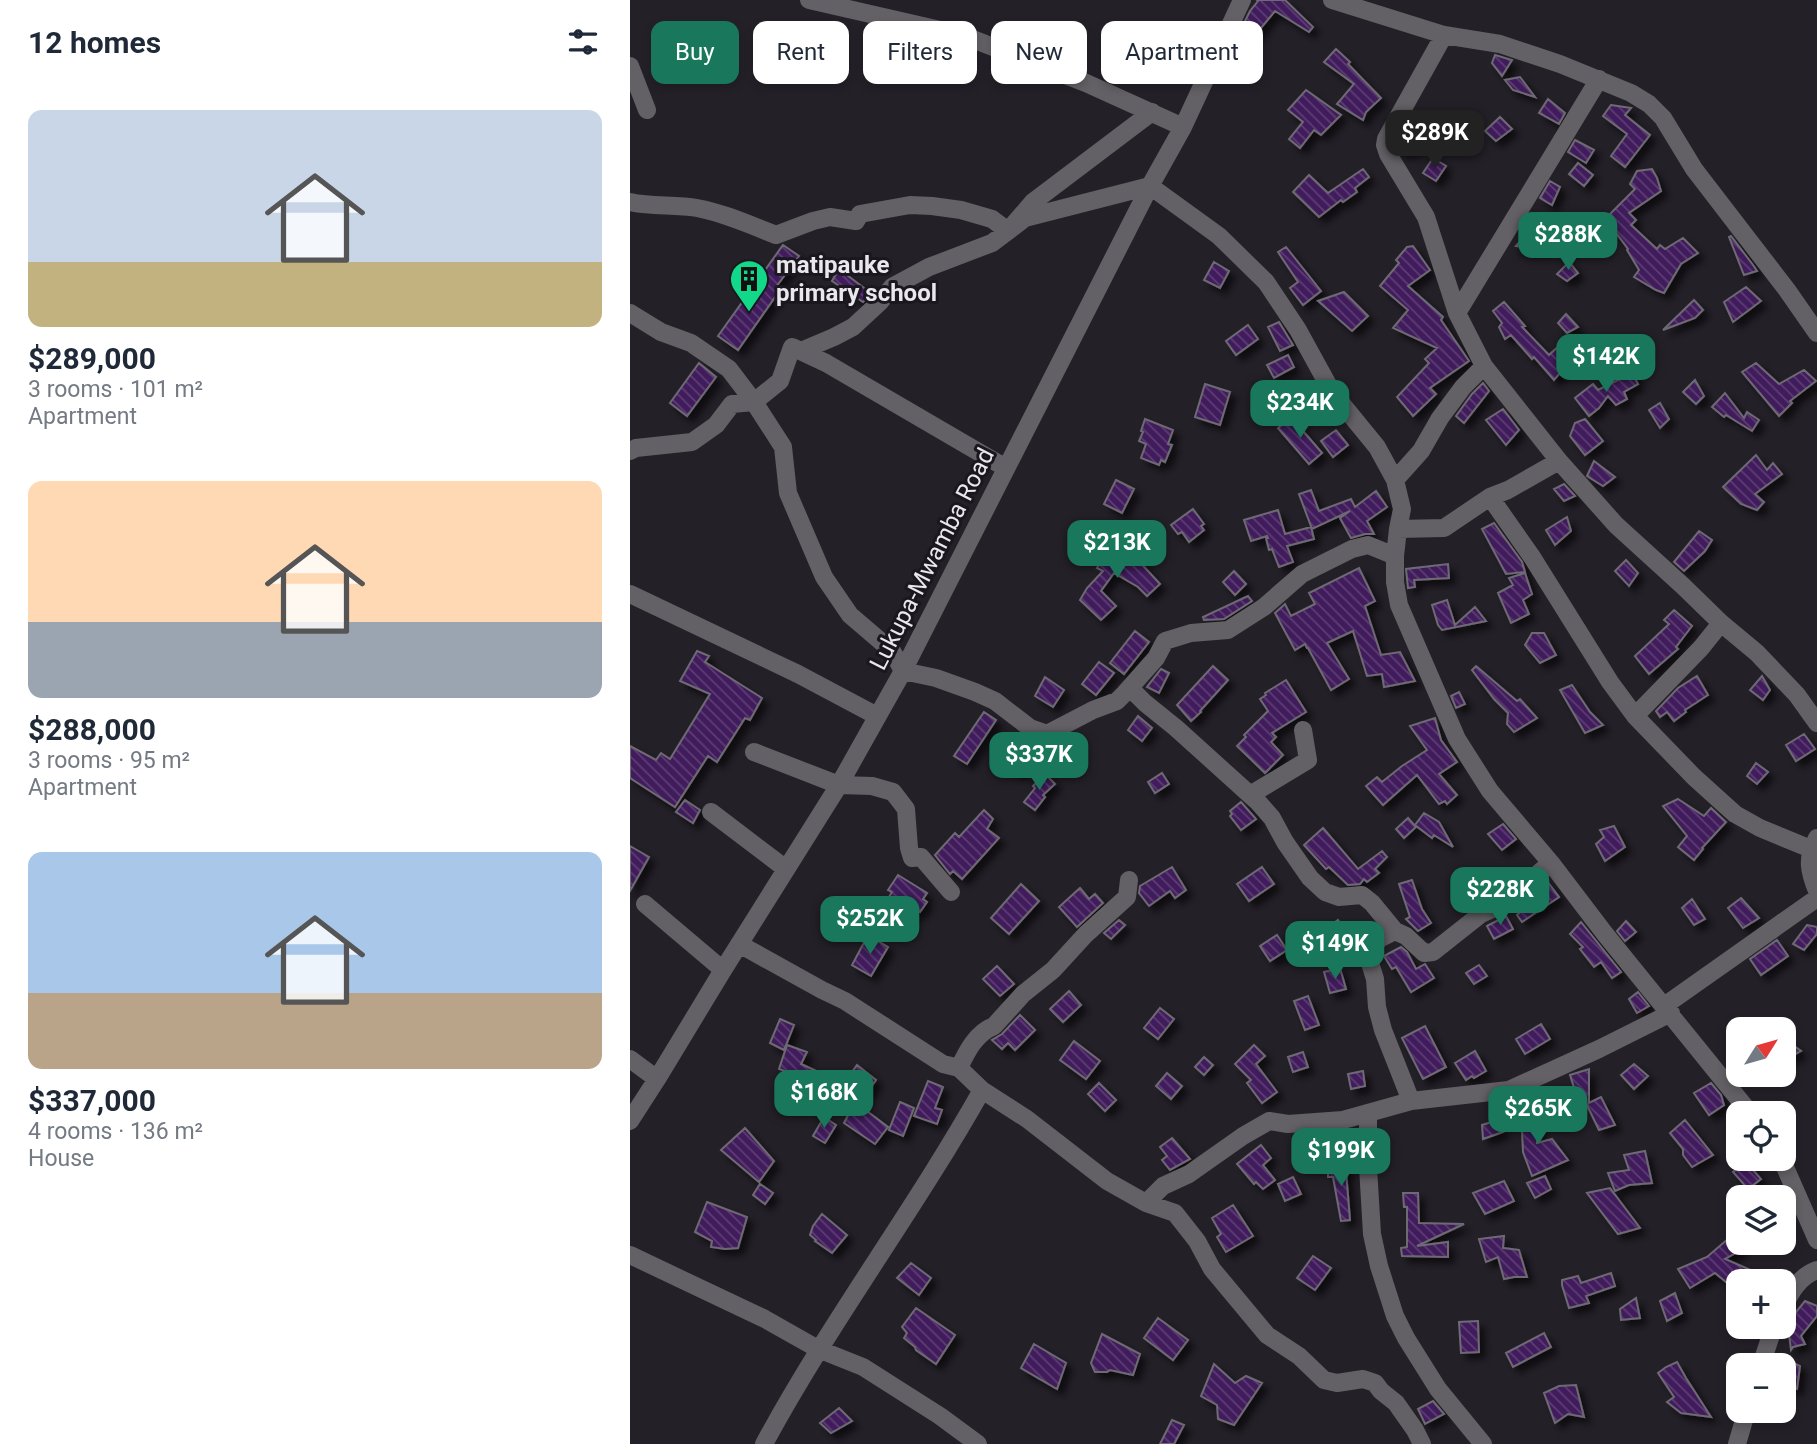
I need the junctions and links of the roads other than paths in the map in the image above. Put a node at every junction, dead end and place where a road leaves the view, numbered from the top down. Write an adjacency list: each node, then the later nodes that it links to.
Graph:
1 (809, 0): 8 (street)
2 (1242, 0): 9 (street, Lukupa-Mwamba Road)
3 (1332, 0): 4 (street)
4 (1444, 35): 6 (street); 14 (street)
5 (630, 66): 7 (street)
6 (1599, 79): 14 (street); 15 (street)
7 (647, 110)
8 (1152, 112): 9 (street); 12 (street)
9 (1183, 127): 10 (street, Lukupa-Mwamba Road)
10 (1150, 186): 12 (street); 21 (street, Lukupa-Mwamba Road); 22 (street)
11 (630, 202): 12 (street)
12 (1008, 231): 16 (street)
13 (630, 313): 18 (street)
14 (1457, 313): 17 (street)
15 (1817, 333)
16 (801, 351): 18 (street); 21 (street)
17 (1484, 366): 20 (street); 22 (street)
18 (754, 402): 19 (street); 28 (street)
19 (630, 451)
20 (1559, 461): 23 (street); 27 (street)
21 (1006, 468): 28 (street, Lukupa-Mwamba Road)
22 (1395, 480): 24 (street)
23 (1490, 497): 24 (street); 31 (street)
24 (1398, 529): 25 (street)
25 (1395, 556): 29 (street); 39 (street)
26 (630, 594): 30 (street)
27 (1721, 623): 31 (street); 32 (street)
28 (903, 671): 29 (street); 30 (street, Lukupa-Mwamba Road)
29 (1130, 688): 36 (street)
30 (877, 716): 35 (street, Lukupa-Mwamba Road)
31 (1635, 716): 38 (street)
32 (1817, 723)
33 (1303, 730): 36 (street)
34 (754, 752): 35 (street)
35 (839, 785): 40 (street, Lukupa-Mwamba Road); 43 (street)
36 (1251, 795): 46 (street)
37 (711, 812): 40 (street)
38 (1814, 844): 42 (street)
39 (1551, 863): 46 (street); 49 (street)
40 (786, 869): 47 (street, Lukupa-Mwamba Road)
41 (1129, 880): 51 (street)
42 (1817, 891)
43 (951, 892)
44 (1817, 898): 49 (street)
45 (645, 904): 48 (street)
46 (1395, 931): 54 (street)
47 (739, 944): 48 (street, Lukupa-Mwamba Road); 51 (street)
48 (723, 970): 52 (street, Lukupa-Mwamba Road)
49 (1667, 1010): 54 (street); 55 (street)
50 (630, 1059): 52 (street)
51 (959, 1068): 53 (street)
52 (657, 1079): 57 (street, Lukupa-Mwamba Road)
53 (982, 1090): 59 (street); 64 (street)
54 (1411, 1101): 56 (street)
55 (1740, 1101)
56 (1368, 1114): 59 (street); 69 (street)
57 (630, 1121)
58 (1787, 1171): 60 (street)
59 (1146, 1203): 68 (street)
60 (1817, 1240)
61 (630, 1255): 64 (street)
62 (1817, 1270): 63 (street)
63 (1796, 1286)
64 (818, 1349): 66 (street); 67 (street)
65 (1743, 1423): 70 (street)
66 (764, 1444)
67 (978, 1444)
68 (1422, 1444)
69 (1483, 1444)
70 (1737, 1444)

